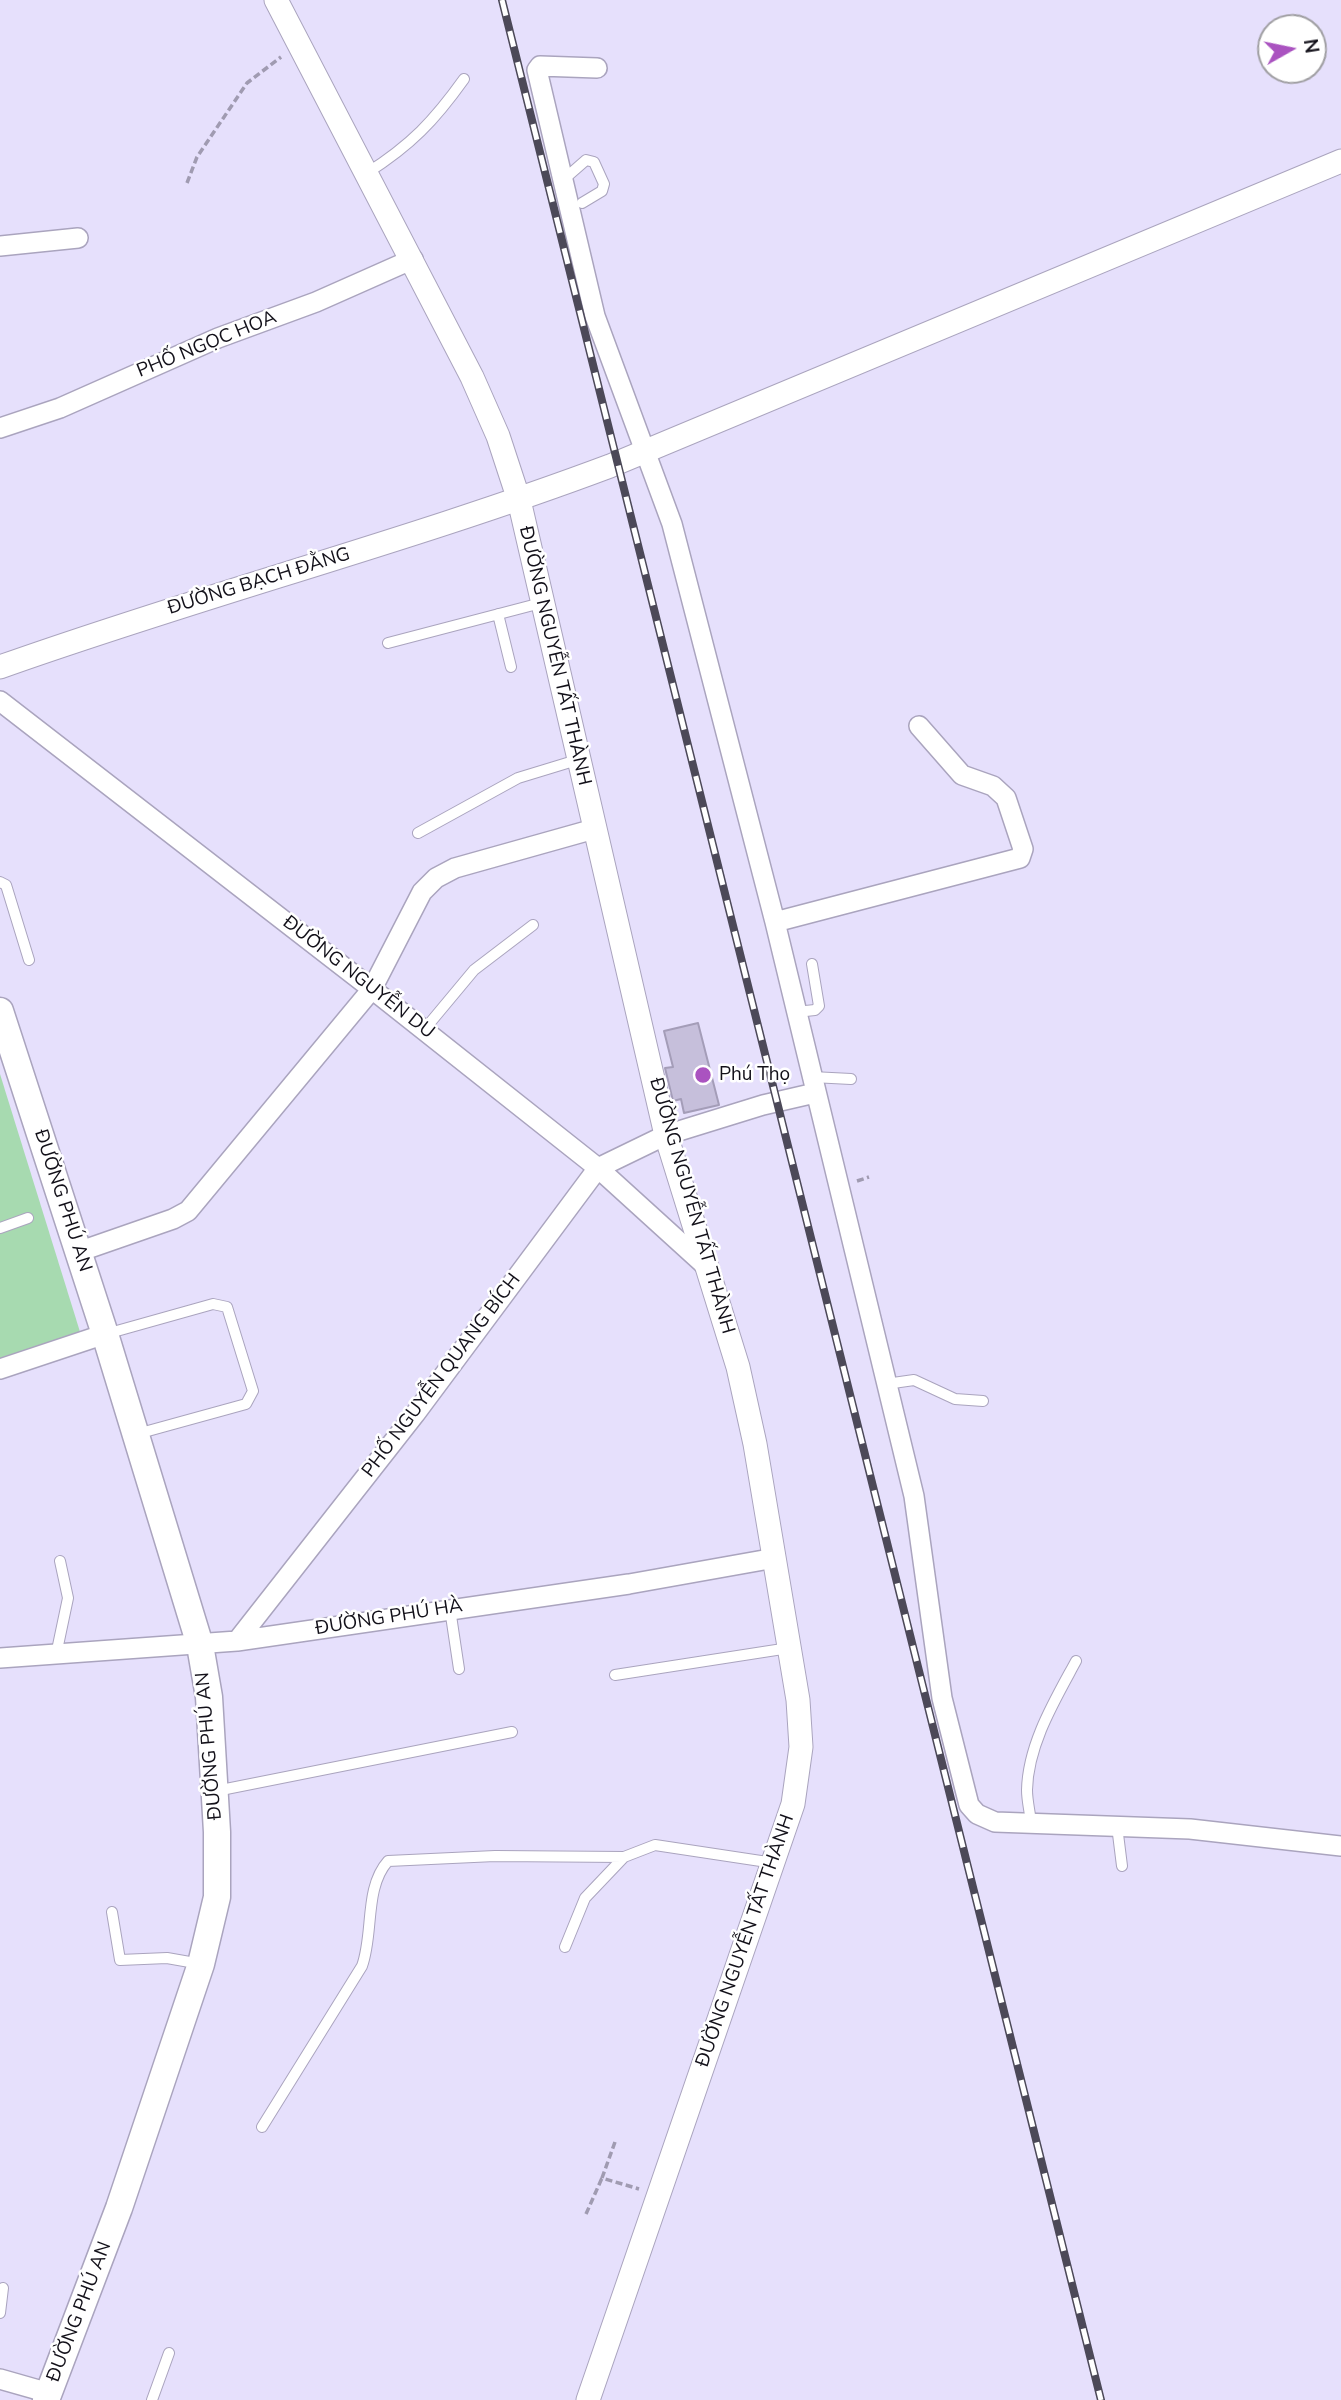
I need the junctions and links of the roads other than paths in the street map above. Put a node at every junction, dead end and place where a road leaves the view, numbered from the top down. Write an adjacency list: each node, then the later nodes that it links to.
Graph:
1 (276, 0): 5 (street, ĐƯỜNG NGUYỄN TẤT THÀNH)
2 (597, 68): 6 (street)
3 (464, 79): 5 (lane)
4 (1341, 161): 12 (street, ĐƯỜNG BẠCH ĐẰNG)
5 (367, 173): 10 (street, ĐƯỜNG NGUYỄN TẤT THÀNH)
6 (562, 181): 7 (lane); 12 (street)
7 (582, 203)
8 (78, 238): 9 (street)
9 (0, 246)
10 (413, 259): 11 (street, PHỐ NGỌC HOA); 13 (street, ĐƯỜNG NGUYỄN TẤT THÀNH)
11 (0, 428)
12 (647, 451): 13 (street, ĐƯỜNG BẠCH ĐẰNG); 25 (street)
13 (519, 500): 14 (street, ĐƯỜNG NGUYỄN TẤT THÀNH); 17 (street, ĐƯỜNG BẠCH ĐẰNG)
14 (541, 603): 15 (lane); 21 (street, ĐƯỜNG NGUYỄN TẤT THÀNH)
15 (498, 614): 16 (lane); 18 (lane)
16 (388, 643)
17 (0, 667)
18 (511, 667)
19 (0, 701): 29 (street, ĐƯỜNG NGUYỄN DU)
20 (919, 726): 25 (street)
21 (577, 760): 22 (street, ĐƯỜNG NGUYỄN TẤT THÀNH); 23 (lane)
22 (594, 829): 29 (street); 35 (street, ĐƯỜNG NGUYỄN TẤT THÀNH)
23 (418, 833)
24 (0, 882): 27 (lane)
25 (775, 922): 31 (street)
26 (533, 925): 32 (lane)
27 (29, 960)
28 (812, 964): 31 (lane)
29 (373, 989): 32 (street, ĐƯỜNG NGUYỄN DU); 39 (street)
30 (0, 1012): 39 (main road, ĐƯỜNG PHÚ AN)
31 (796, 1012): 34 (street)
32 (424, 1030): 36 (street, ĐƯỜNG NGUYỄN DU)
33 (851, 1079): 34 (lane)
34 (814, 1085): 35 (street, PHỐ NGUYỄN QUANG BÍCH); 43 (street)
35 (666, 1135): 36 (street, PHỐ NGUYỄN QUANG BÍCH); 40 (street, ĐƯỜNG NGUYỄN TẤT THÀNH)
36 (598, 1168): 40 (street, ĐƯỜNG NGUYỄN DU); 49 (street, PHỐ NGUYỄN QUANG BÍCH)
37 (28, 1219): 38 (lane)
38 (0, 1228)
39 (78, 1252): 41 (main road, ĐƯỜNG PHÚ AN)
40 (707, 1267): 46 (street, ĐƯỜNG NGUYỄN TẤT THÀNH)
41 (105, 1334): 42 (street); 45 (main road, ĐƯỜNG PHÚ AN); 45 (lane)
42 (0, 1369)
43 (886, 1384): 44 (lane); 59 (street)
44 (983, 1401)
45 (136, 1434): 50 (main road, ĐƯỜNG PHÚ AN)
46 (775, 1558): 48 (street, ĐƯỜNG PHÚ HÀ); 51 (street, ĐƯỜNG NGUYỄN TẤT THÀNH)
47 (60, 1561): 52 (lane)
48 (450, 1609): 49 (street, ĐƯỜNG PHÚ HÀ); 55 (lane)
49 (237, 1641): 50 (street, ĐƯỜNG PHÚ HÀ)
50 (200, 1645): 52 (street, ĐƯỜNG PHÚ HÀ); 58 (main road, ĐƯỜNG PHÚ AN)
51 (790, 1648): 56 (lane); 63 (street, ĐƯỜNG NGUYỄN TẤT THÀNH)
52 (55, 1656): 53 (street, ĐƯỜNG PHÚ HÀ)
53 (0, 1658)
54 (1076, 1661): 59 (lane)
55 (459, 1669)
56 (615, 1675)
57 (512, 1732): 58 (lane)
58 (215, 1791): 67 (main road, ĐƯỜNG PHÚ AN)
59 (1031, 1823): 60 (street)
60 (1117, 1826): 61 (street); 64 (lane)
61 (1341, 1846)
62 (624, 1857): 63 (lane); 66 (lane); 68 (lane)
63 (775, 1863): 75 (street, ĐƯỜNG NGUYỄN TẤT THÀNH)
64 (1122, 1867)
65 (112, 1912): 67 (lane)
66 (565, 1947)
67 (201, 1964): 73 (main road, ĐƯỜNG PHÚ AN)
68 (262, 2127)
69 (3, 2288): 70 (lane)
70 (0, 2313)
71 (169, 2353): 74 (lane)
72 (0, 2379): 73 (street)
73 (48, 2397)
74 (152, 2400)
75 (588, 2400)

